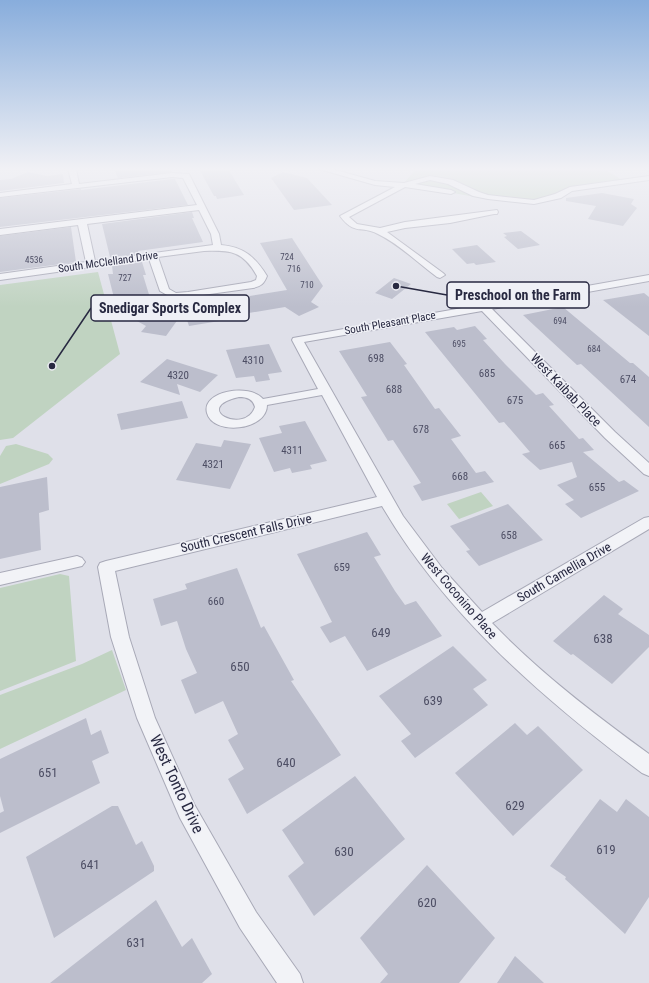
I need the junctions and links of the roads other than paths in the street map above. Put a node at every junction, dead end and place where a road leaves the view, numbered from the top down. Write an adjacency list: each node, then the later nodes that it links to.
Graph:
1 (139, 215): 5 (street)
2 (206, 215): 8 (street)
3 (346, 215): 6 (street)
4 (478, 215): 6 (street)
5 (82, 222): 7 (street); 10 (street)
6 (380, 231): 11 (street)
7 (0, 232)
8 (217, 248): 9 (street, South McClelland Drive); 9 (street, South McClelland Drive)
9 (153, 256): 10 (street, South McClelland Drive)
10 (91, 264): 12 (street, South McClelland Drive)
11 (440, 276)
12 (0, 277)
13 (649, 278): 14 (street, South Pleasant Place)
14 (484, 307): 15 (street, South Pleasant Place); 18 (street, West Kaibab Place)
15 (297, 340): 16 (street, West Coconino Place)
16 (326, 391): 17 (street); 19 (street, West Coconino Place)
17 (260, 403)
18 (649, 471)
19 (386, 500): 22 (street, South Crescent Falls Drive); 24 (street, West Coconino Place)
20 (649, 522): 24 (street, South Camellia Drive)
21 (77, 562): 23 (street)
22 (106, 566): 26 (street, West Tonto Drive)
23 (0, 579)
24 (479, 622): 25 (street, West Coconino Place)
25 (649, 766)
26 (292, 983)

